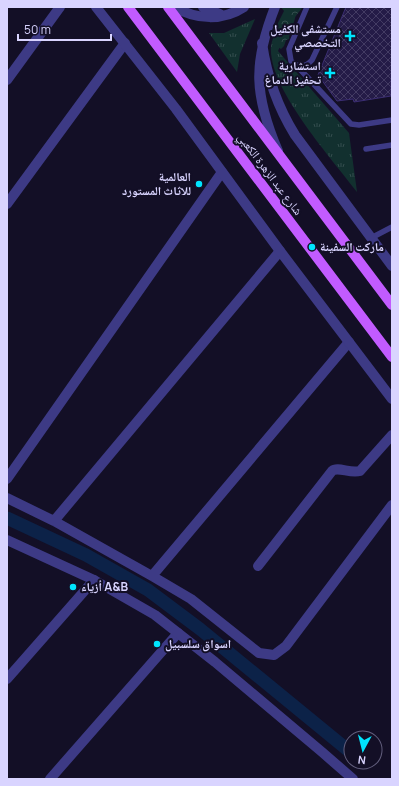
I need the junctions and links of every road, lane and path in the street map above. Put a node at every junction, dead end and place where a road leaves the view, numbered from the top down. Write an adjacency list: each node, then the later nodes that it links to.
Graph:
1 (60, 7): 15 (street)
2 (96, 7): 13 (street)
3 (128, 7): 28 (main road, شارع عبد الزهرة الكعبي)
4 (168, 7): 19 (main road, شارع عبد الزهرة الكعبي)
5 (175, 7): 11 (street)
6 (203, 7): 11 (street)
7 (244, 7): 11 (street)
8 (275, 7): 12 (street)
9 (307, 7): 14 (lane)
10 (337, 7): 14 (lane)
11 (230, 14)
12 (262, 43): 19 (street); 23 (street)
13 (125, 44): 20 (street); 21 (street)
14 (294, 64): 16 (lane)
15 (7, 80)
16 (392, 120)
17 (392, 147): 18 (lane)
18 (366, 150)
19 (282, 158): 26 (main road, شارع عبد الزهرة الكعبي)
20 (222, 172): 24 (street); 31 (street)
21 (7, 204)
22 (392, 228): 23 (lane)
23 (371, 238): 25 (street)
24 (280, 251): 27 (street); 34 (street)
25 (392, 266)
26 (392, 305)
27 (349, 342): 29 (street); 37 (street)
28 (392, 357)
29 (392, 399)
30 (392, 435): 36 (street)
31 (7, 479)
32 (7, 498): 34 (street)
33 (392, 505): 37 (street)
34 (54, 521): 37 (street)
35 (7, 540): 38 (street)
36 (258, 566)
37 (152, 576)
38 (94, 580): 39 (street); 40 (street)
39 (178, 633): 41 (street); 42 (street)
40 (7, 679)
41 (50, 779)
42 (352, 779)

